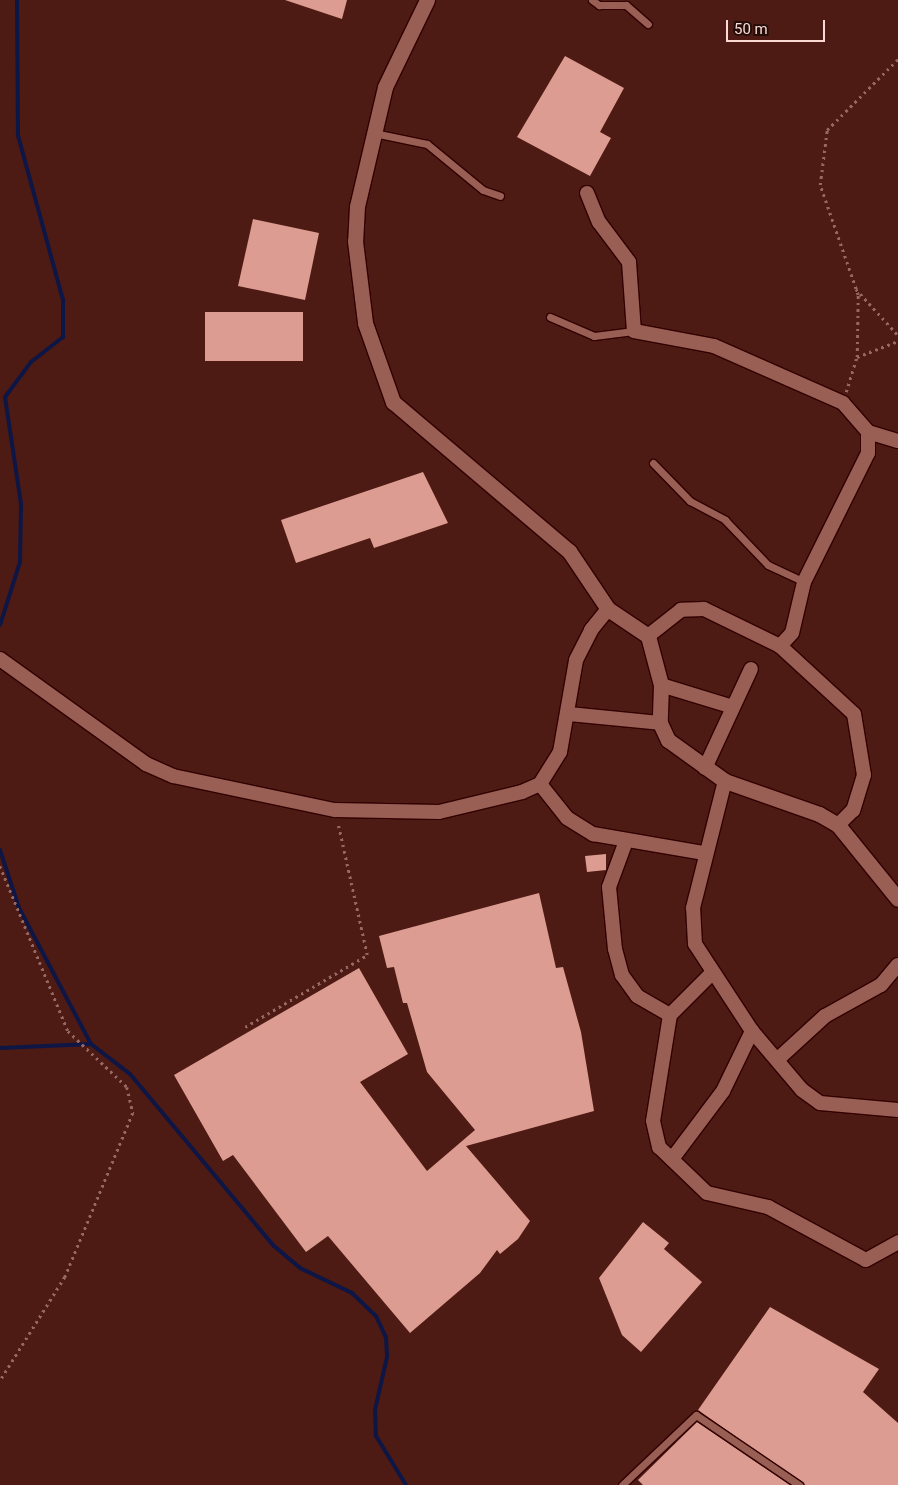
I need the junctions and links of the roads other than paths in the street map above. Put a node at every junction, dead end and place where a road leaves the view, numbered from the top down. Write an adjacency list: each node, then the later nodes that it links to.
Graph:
1 (427, 0): 4 (street)
2 (592, 0): 3 (lane)
3 (648, 24)
4 (371, 132): 6 (lane); 13 (street)
5 (587, 193): 8 (street)
6 (500, 196)
7 (550, 316): 8 (lane)
8 (634, 332): 9 (street)
9 (868, 432): 10 (street); 12 (street)
10 (898, 441)
11 (652, 464): 12 (lane)
12 (804, 582): 15 (street)
13 (608, 609): 14 (street); 20 (street)
14 (648, 636): 15 (street); 18 (street)
15 (780, 646): 25 (street)
16 (4, 661): 24 (street)
17 (751, 669): 19 (street)
18 (661, 685): 19 (street); 21 (street)
19 (733, 707): 22 (street)
20 (569, 714): 21 (street); 24 (street)
21 (660, 723): 22 (street)
22 (705, 768): 23 (street)
23 (725, 781): 25 (street); 27 (street)
24 (540, 784): 26 (street)
25 (838, 825): 28 (street)
26 (626, 841): 27 (street); 31 (street)
27 (704, 853): 30 (street)
28 (897, 895)
29 (898, 965): 33 (street)
30 (712, 973): 31 (street); 32 (street)
31 (670, 1015): 35 (street)
32 (752, 1031): 33 (street); 35 (street)
33 (778, 1059): 34 (street)
34 (898, 1110)
35 (672, 1159): 36 (street)
36 (898, 1242)
37 (622, 1485): 38 (lane)
38 (799, 1485)

